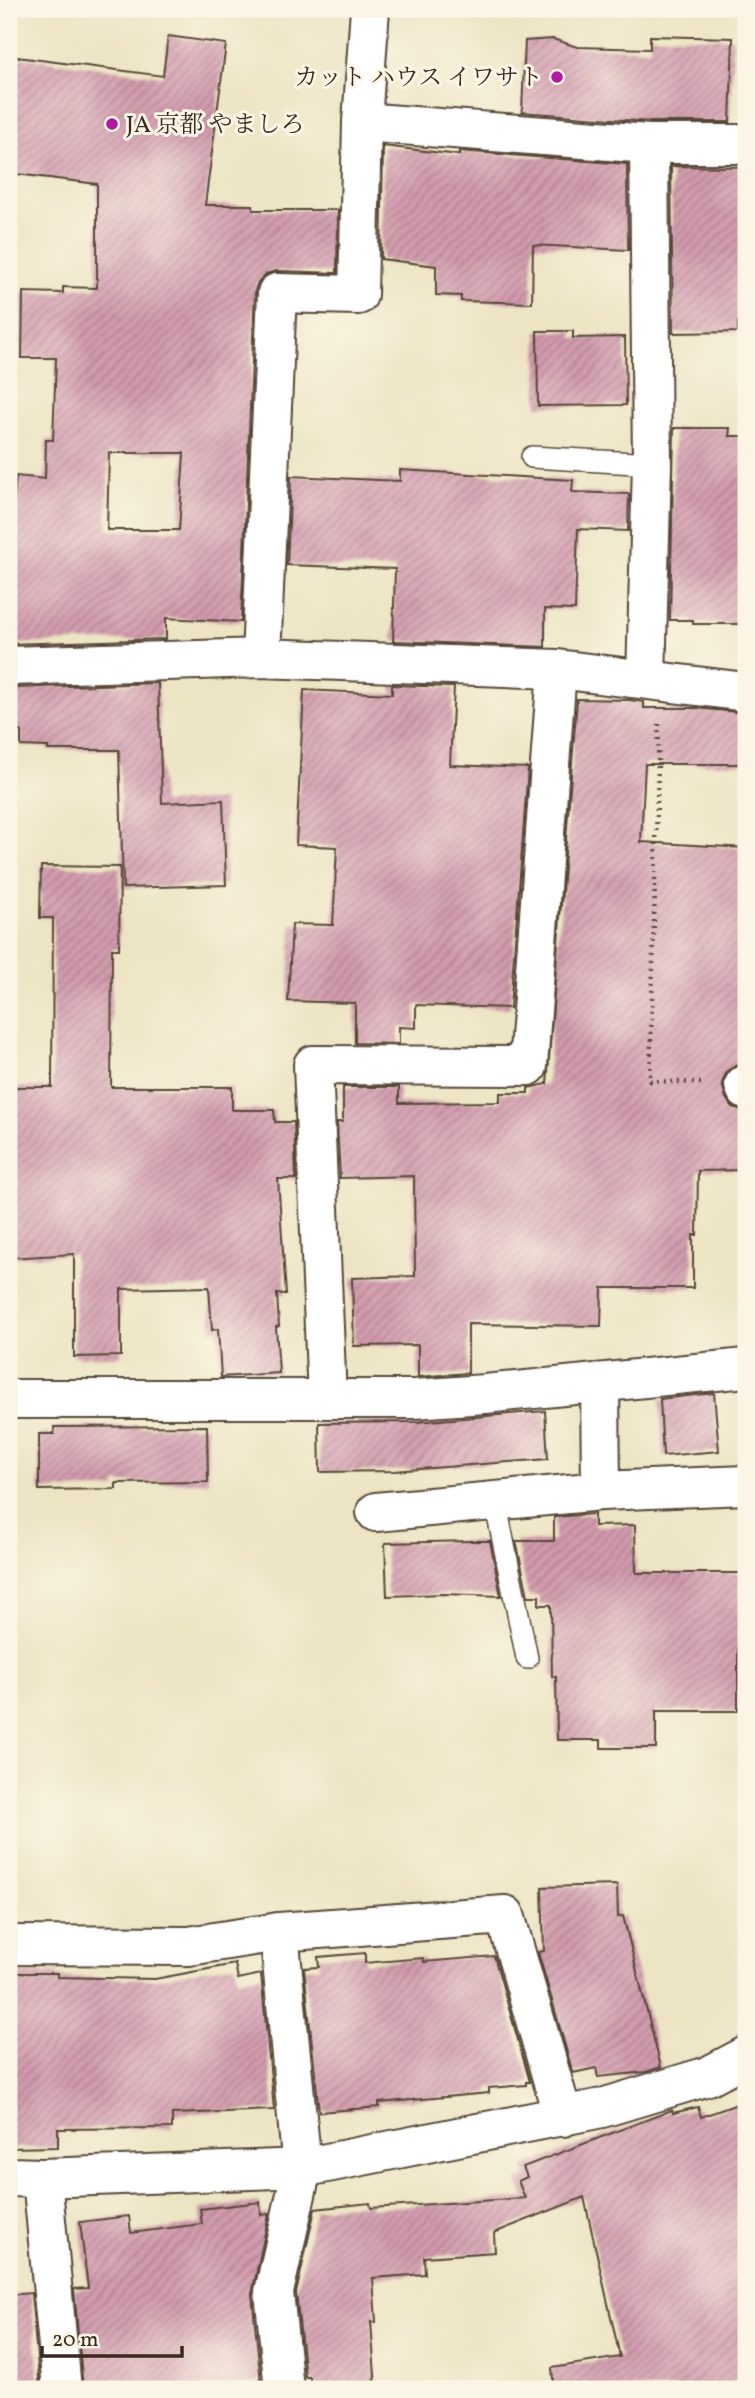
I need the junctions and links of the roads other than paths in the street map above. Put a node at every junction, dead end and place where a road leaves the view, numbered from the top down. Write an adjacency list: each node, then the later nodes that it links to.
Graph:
1 (370, 9): 2 (street)
2 (362, 122): 3 (street); 7 (street)
3 (649, 144): 4 (street); 6 (street)
4 (746, 144)
5 (532, 457): 6 (lane)
6 (652, 464): 10 (street)
7 (261, 658): 8 (street); 9 (street)
8 (9, 666)
9 (557, 669): 10 (street); 15 (street)
10 (653, 680): 11 (street)
11 (746, 692)
12 (746, 1368): 13 (street)
13 (600, 1383): 15 (street); 17 (street)
14 (9, 1399): 15 (street)
15 (327, 1399)
16 (746, 1485): 17 (street)
17 (601, 1491): 18 (street)
18 (495, 1501): 19 (street); 20 (lane)
19 (376, 1512)
20 (527, 1658)
21 (279, 1933): 22 (street); 24 (street); 25 (street)
22 (9, 1945)
23 (746, 2056): 24 (street)
24 (563, 2117): 25 (street)
25 (302, 2168): 26 (street); 28 (street)
26 (25, 2178): 27 (street)
27 (62, 2389)
28 (285, 2389)

